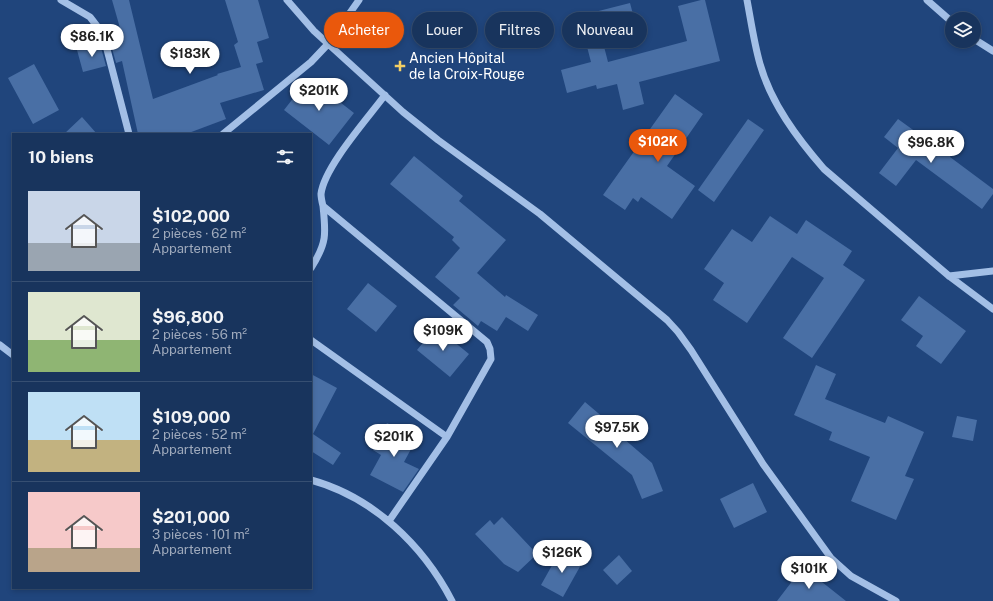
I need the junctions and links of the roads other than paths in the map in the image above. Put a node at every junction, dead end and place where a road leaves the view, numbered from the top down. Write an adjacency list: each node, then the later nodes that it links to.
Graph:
1 (61, 0): 14 (street)
2 (287, 0): 8 (street)
3 (359, 0): 6 (street)
4 (747, 0): 19 (street)
5 (927, 0): 7 (street)
6 (351, 12)
7 (945, 16)
8 (324, 41)
9 (981, 43): 12 (street)
10 (324, 48): 15 (street)
11 (332, 48): 13 (street)
12 (993, 51)
13 (385, 95): 16 (street); 28 (street)
14 (129, 133)
15 (224, 133)
16 (323, 206): 17 (street); 24 (street)
17 (312, 266)
18 (993, 272): 19 (street)
19 (949, 276): 20 (street)
20 (993, 309)
21 (312, 341): 24 (street)
22 (0, 345): 23 (street)
23 (12, 354)
24 (447, 436): 26 (street)
25 (312, 480): 26 (street)
26 (389, 521): 27 (street)
27 (452, 601)
28 (896, 601)

